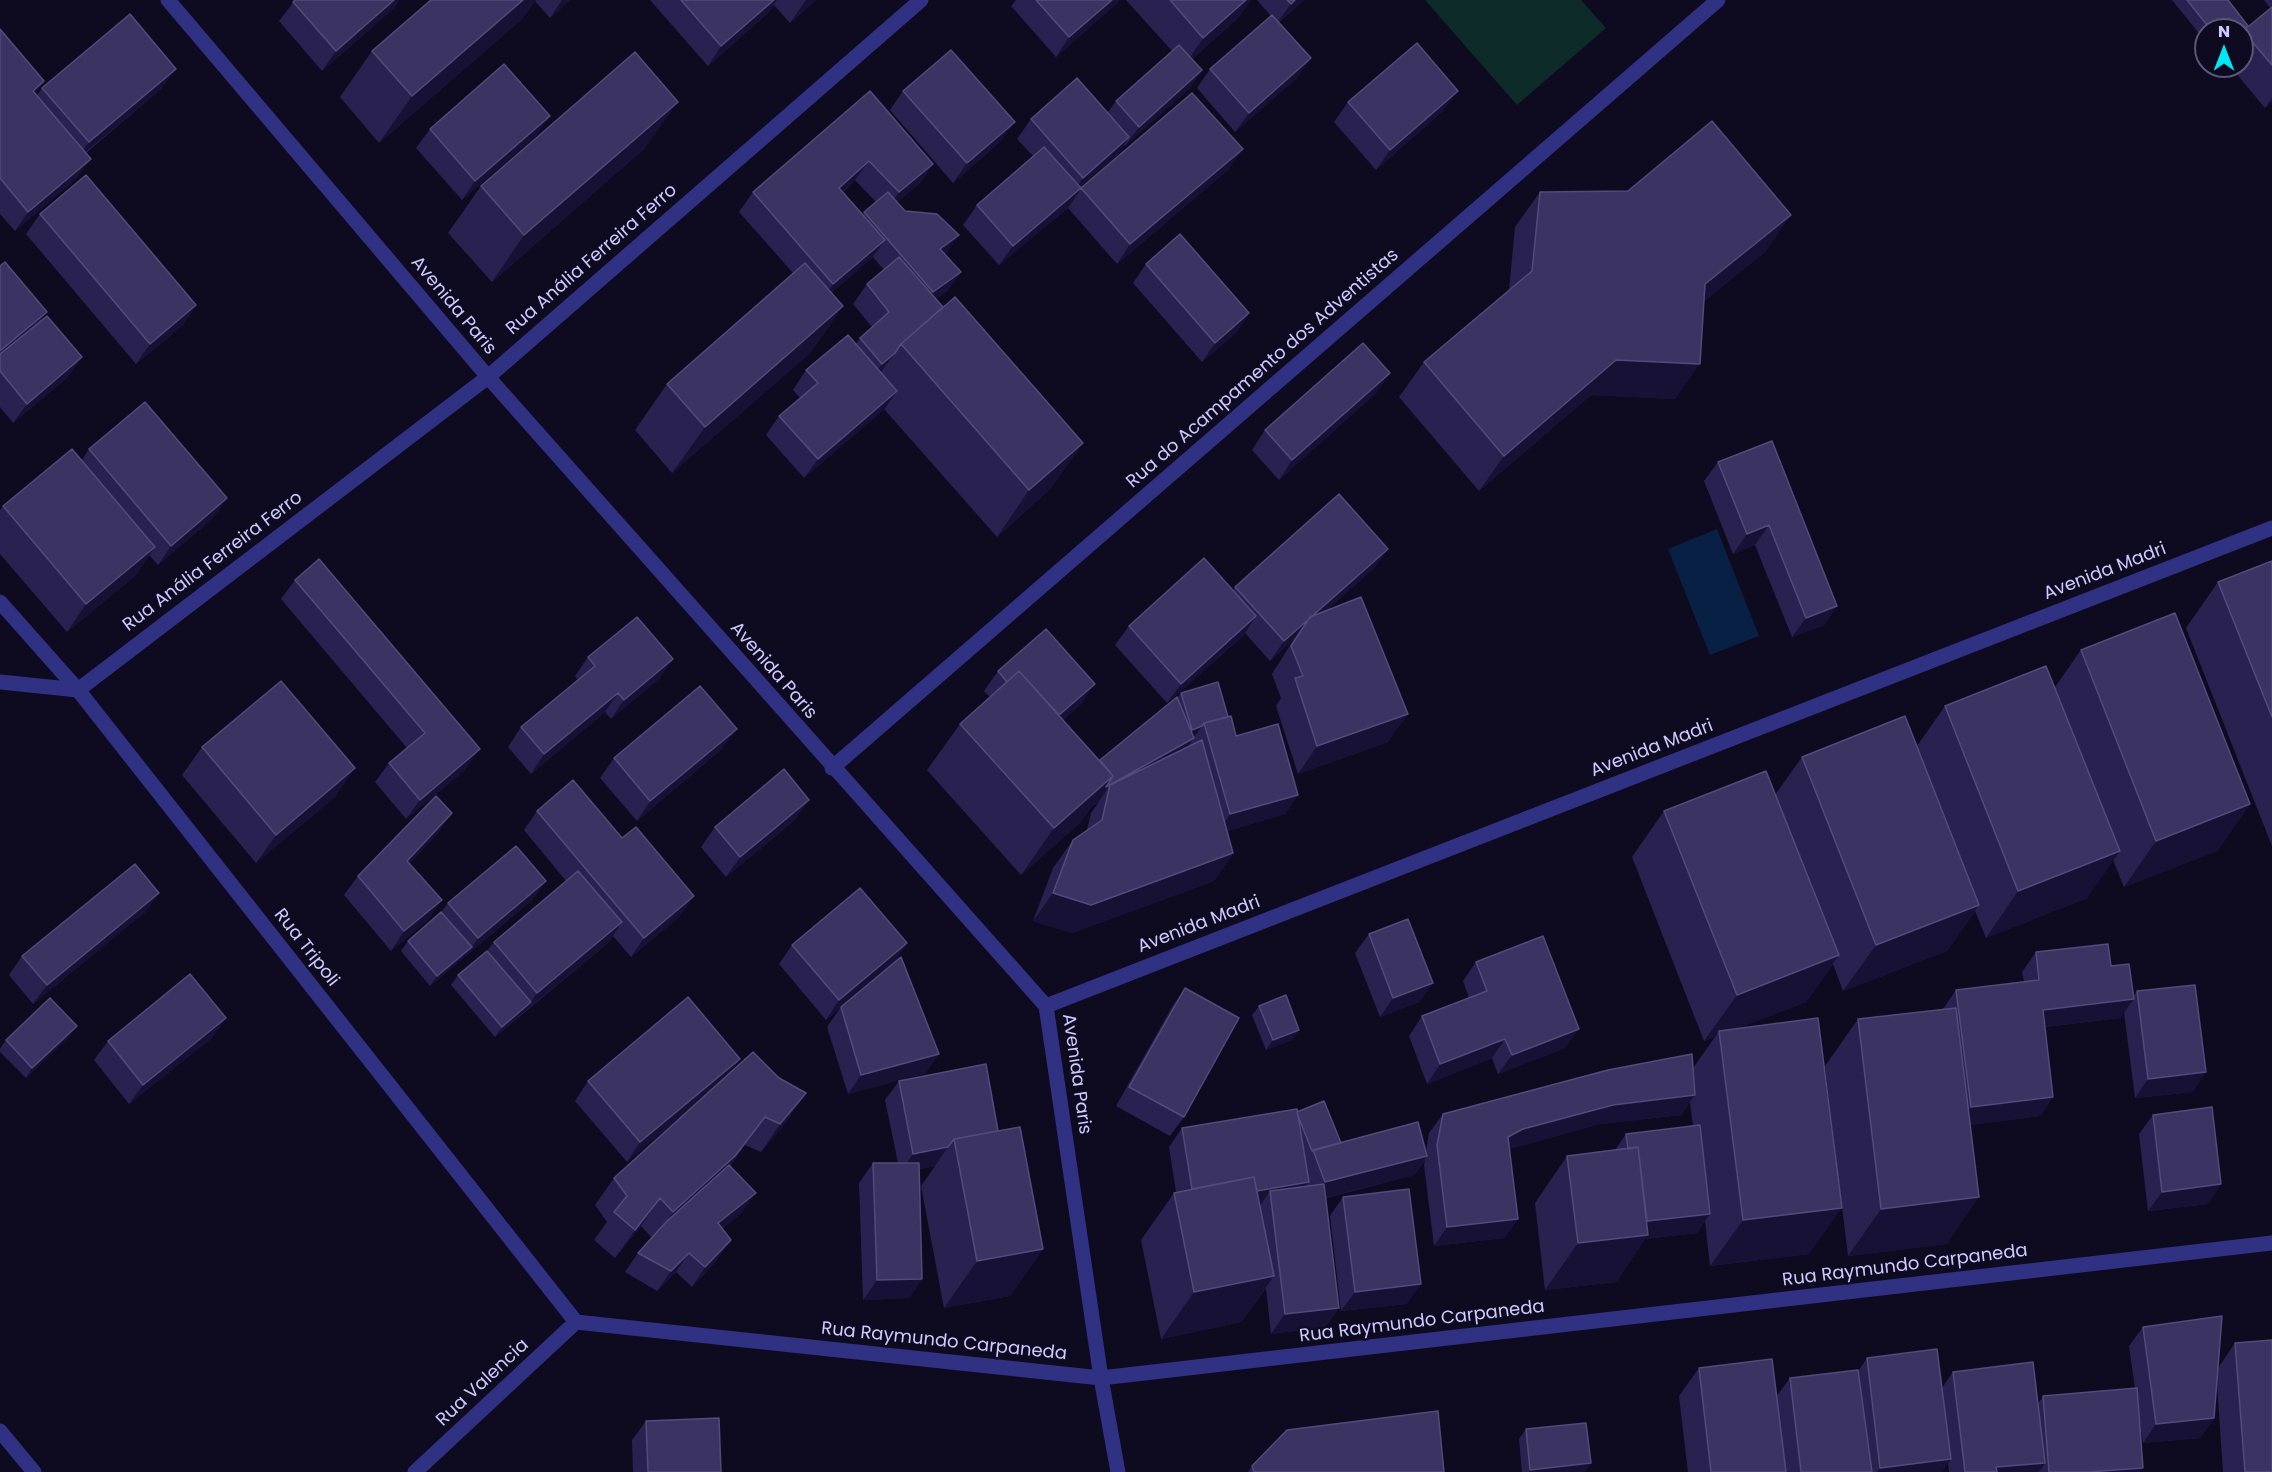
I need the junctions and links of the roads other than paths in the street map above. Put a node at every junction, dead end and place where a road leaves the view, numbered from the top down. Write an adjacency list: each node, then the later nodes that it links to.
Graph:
1 (168, 0): 4 (street, Avenida Paris)
2 (921, 0): 4 (street, Rua Anália Ferreira Ferro)
3 (1718, 0): 9 (street, Rua do Acampamento dos Adventistas)
4 (488, 377): 8 (street, Rua Anália Ferreira Ferro); 9 (street, Avenida Paris)
5 (2272, 528): 10 (street, Avenida Madri)
6 (0, 602): 8 (street, Rua Tripoli)
7 (0, 682): 8 (street)
8 (78, 690): 12 (street, Rua Tripoli)
9 (832, 768): 10 (street, Avenida Paris)
10 (1046, 1006): 13 (street, Avenida Paris)
11 (2272, 1243): 13 (street, Rua Raymundo Carpaneda)
12 (576, 1322): 13 (street, Rua Raymundo Carpaneda); 16 (street, Rua Valencia)
13 (1101, 1378): 17 (street, Avenida Paris)
14 (0, 1431): 15 (street)
15 (33, 1472)
16 (415, 1472)
17 (1118, 1472)

